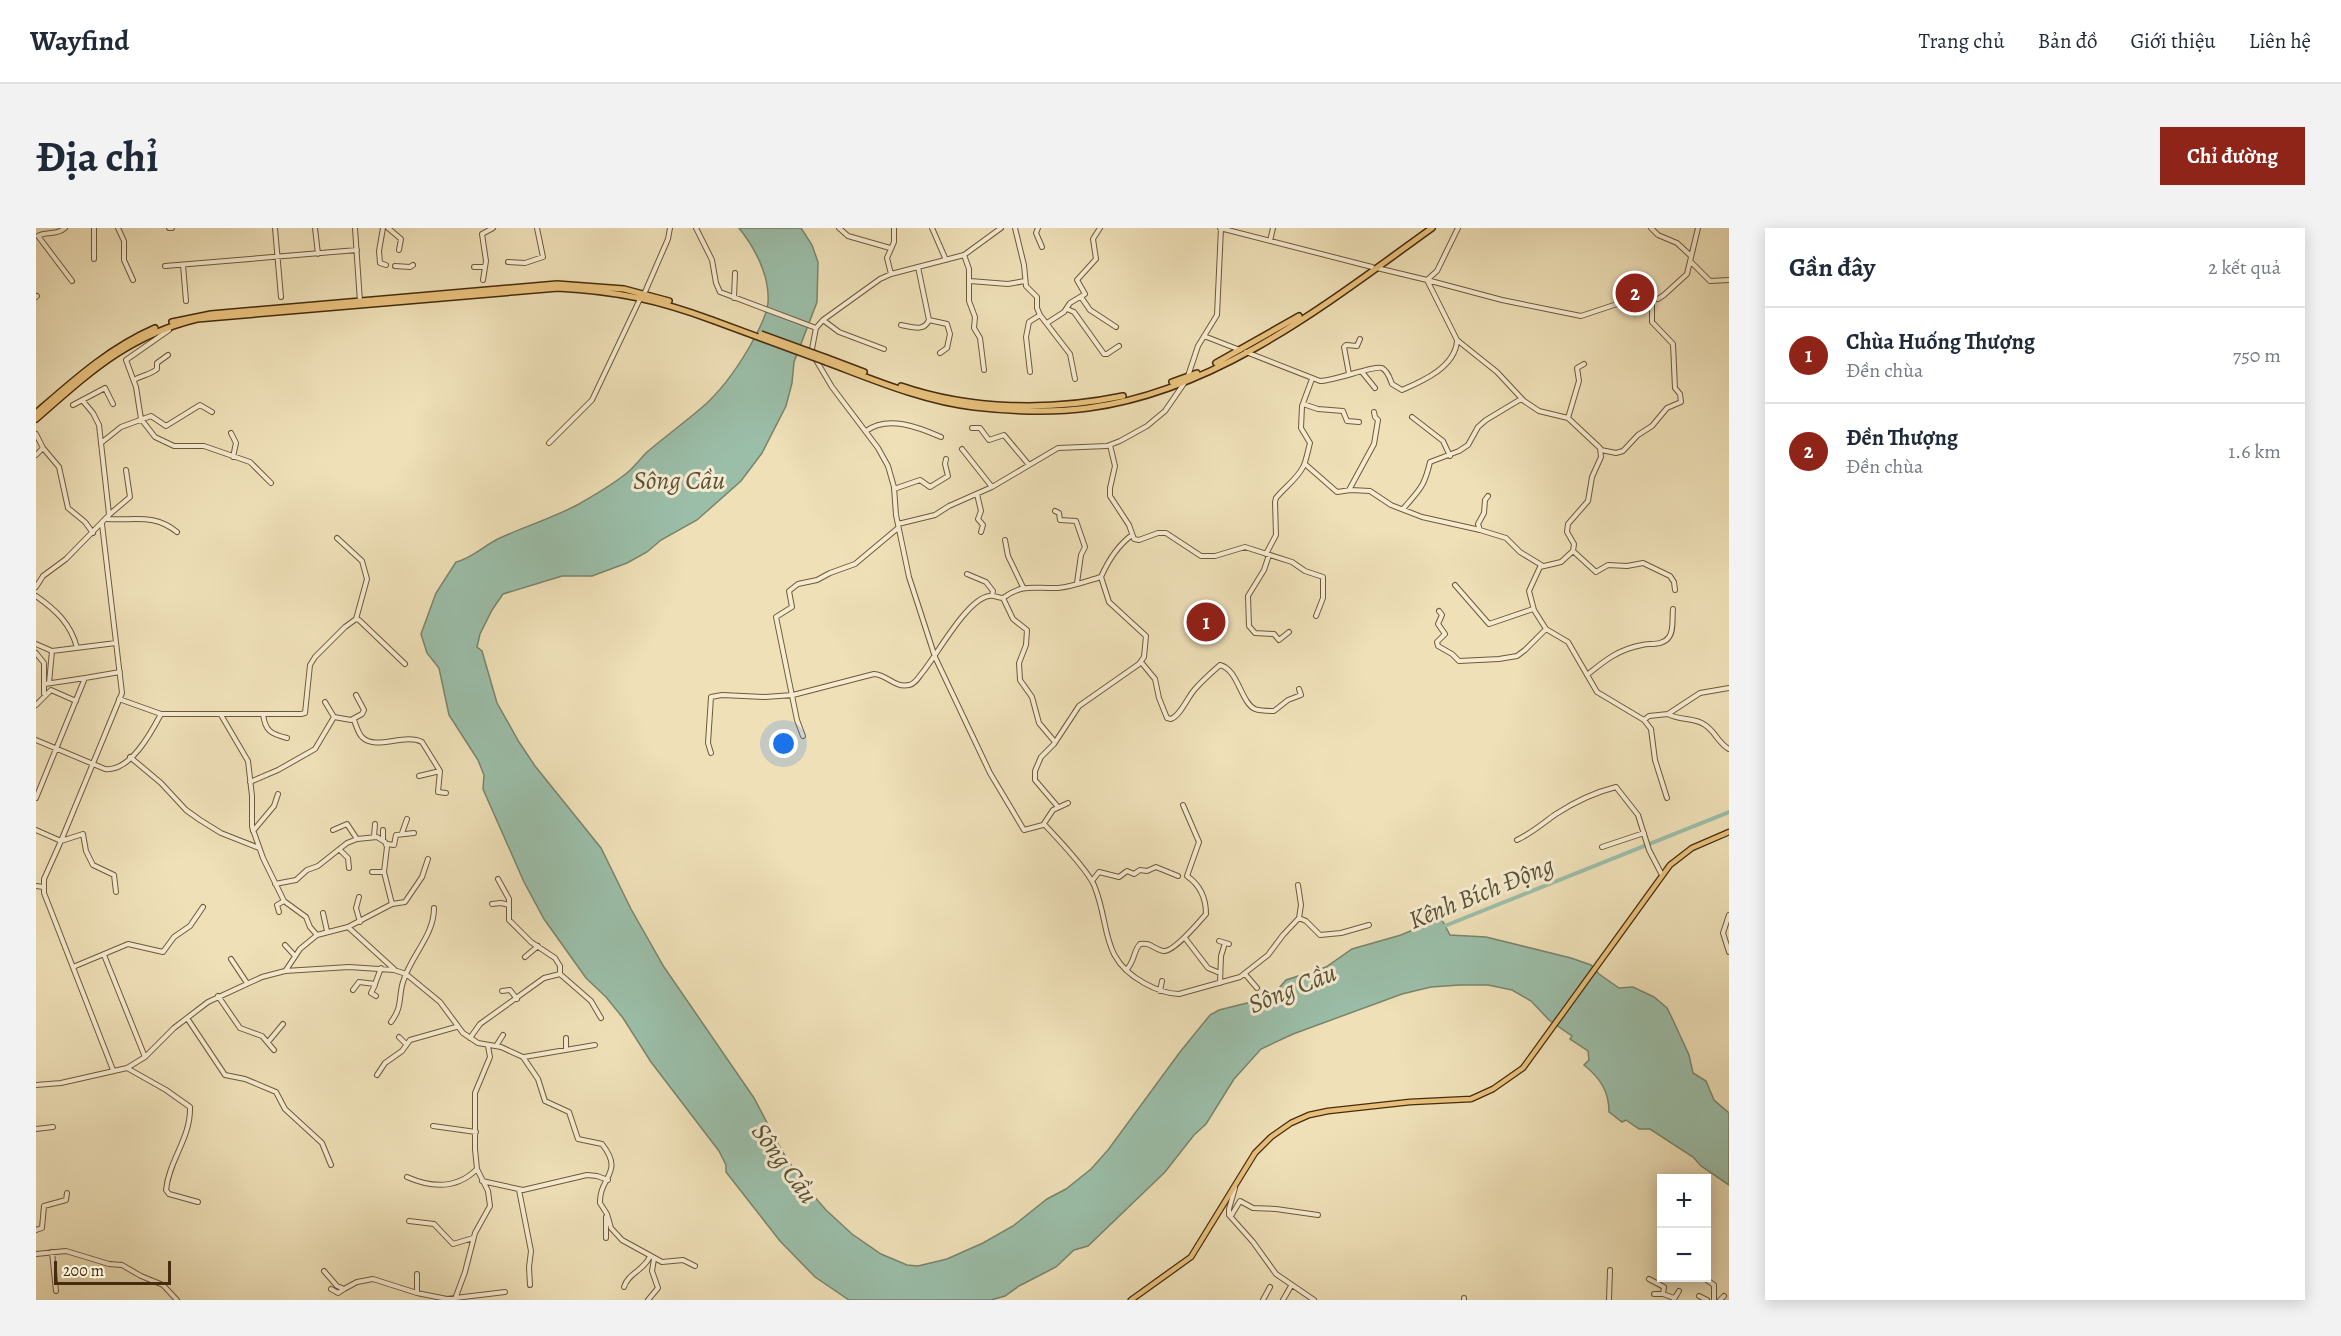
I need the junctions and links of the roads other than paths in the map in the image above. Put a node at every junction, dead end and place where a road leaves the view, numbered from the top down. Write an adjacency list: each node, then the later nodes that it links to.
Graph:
1 (65, 228): 55 (street)
2 (94, 228): 36 (street)
3 (118, 228): 51 (street)
4 (275, 228): 35 (street)
5 (315, 228): 32 (street)
6 (355, 228): 30 (street)
7 (383, 228): 41 (street)
8 (388, 228): 31 (street)
9 (493, 228): 46 (street)
10 (537, 228): 38 (street)
11 (670, 228): 58 (street)
12 (696, 228): 61 (street)
13 (839, 228): 29 (street)
14 (894, 228): 29 (street)
15 (932, 228): 37 (street)
16 (1001, 228): 33 (street)
17 (1015, 228): 57 (street)
18 (1038, 228): 28 (street)
19 (1100, 228): 60 (street)
20 (1220, 228): 27 (street); 75 (street)
21 (1273, 228): 27 (street)
22 (1426, 228): 48 (highway)
23 (1432, 228): 48 (highway)
24 (1458, 228): 53 (street)
25 (1651, 228): 34 (street)
26 (1698, 228): 34 (street)
27 (1270, 241): 48 (street)
28 (1042, 247)
29 (891, 248): 50 (street)
30 (357, 250): 32 (street); 65 (street)
31 (399, 250)
32 (318, 254): 35 (street)
33 (964, 255): 37 (street); 56 (street)
34 (1692, 256): 39 (street)
35 (278, 257): 40 (street); 59 (street)
36 (94, 259)
37 (946, 260): 47 (street)
38 (508, 262)
39 (1690, 262): 54 (street); 63 (street)
40 (183, 265): 43 (street); 64 (street)
41 (386, 265)
42 (413, 265): 44 (street)
43 (165, 266)
44 (395, 266)
45 (474, 267): 46 (street)
46 (485, 267): 52 (street)
47 (918, 267): 50 (street); 69 (street)
48 (1374, 268): 53 (street); 80 (highway)
49 (735, 273): 61 (street)
50 (891, 274): 68 (street)
51 (134, 280)
52 (483, 280)
53 (1427, 280): 63 (street); 77 (street)
54 (1729, 280)
55 (72, 281)
56 (970, 281): 57 (street); 84 (street)
57 (1025, 281): 67 (street)
58 (645, 292)
59 (281, 297)
60 (1081, 297): 66 (street); 73 (street)
61 (734, 298): 72 (street)
62 (640, 299): 112 (street)
63 (1652, 300): 116 (street)
64 (186, 301)
65 (360, 304): 89 (highway, bridge); 100 (highway); 102 (highway)
66 (1066, 309): 70 (street); 78 (street)
67 (1040, 315): 70 (street); 85 (street)
68 (823, 320): 72 (street); 79 (street)
69 (929, 320): 71 (street); 81 (street)
70 (1047, 322): 88 (street)
71 (901, 325)
72 (815, 327): 107 (street)
73 (1116, 327)
74 (169, 329): 91 (street)
75 (1204, 336): 80 (street); 89 (street)
76 (1360, 339): 87 (street)
77 (1457, 340): 86 (street); 93 (street)
78 (1119, 346)
79 (885, 349)
80 (1243, 351): 89 (highway); 90 (street)
81 (940, 353)
82 (168, 356): 91 (street)
83 (1584, 364): 103 (street)
84 (984, 370)
85 (1030, 372)
86 (1362, 372): 87 (street); 92 (street)
87 (1349, 374): 90 (street)
88 (1075, 379)
89 (1186, 379): 113 (street)
90 (1312, 379): 96 (street)
91 (134, 380): 104 (street)
92 (1375, 388)
93 (1521, 399): 103 (street); 118 (street)
94 (82, 400): 95 (street); 97 (street); 111 (street)
95 (113, 404)
96 (1303, 404): 105 (street); 121 (street)
97 (73, 405)
98 (212, 412): 104 (street)
99 (1374, 412): 127 (street)
100 (36, 413)
101 (1412, 417): 118 (street)
102 (36, 418)
103 (1568, 418): 116 (street)
104 (141, 419): 111 (street); 119 (street)
105 (1359, 422)
106 (972, 428): 122 (street)
107 (866, 431): 110 (street); 126 (street)
108 (231, 433): 119 (street)
109 (36, 435): 114 (street)
110 (941, 437)
111 (101, 443): 132 (street)
112 (549, 443)
113 (1110, 445): 122 (street); 139 (street)
114 (44, 448): 117 (street); 138 (street)
115 (962, 449): 125 (street)
116 (1601, 450): 142 (street)
117 (36, 455)
118 (1450, 456): 130 (street)
119 (232, 457): 124 (street)
120 (946, 459): 126 (street)
121 (1305, 464): 127 (street); 143 (street)
122 (1029, 465): 125 (street)
123 (126, 470): 132 (street)
124 (271, 483)
125 (992, 487): 128 (street)
126 (894, 489): 134 (street)
127 (1349, 490): 130 (street)
128 (977, 494): 134 (street); 137 (street)
129 (1488, 496): 135 (street)
130 (1403, 509): 135 (street)
131 (1055, 511): 149 (street)
132 (108, 516): 133 (street); 136 (street)
133 (102, 524): 138 (street); 164 (street)
134 (898, 526): 169 (street); 180 (street)
135 (1480, 530): 144 (street)
136 (177, 532)
137 (981, 532)
138 (93, 533): 147 (street)
139 (1132, 535): 143 (street); 148 (street)
140 (337, 538): 161 (street)
141 (1005, 540): 152 (street)
142 (1573, 551): 144 (street); 153 (street)
143 (1267, 555): 160 (street); 163 (street)
144 (1543, 566): 157 (street)
145 (36, 574): 147 (street)
146 (967, 574): 155 (street)
147 (43, 576): 151 (street)
148 (1101, 577): 149 (street); 170 (street)
149 (1077, 583): 152 (street)
150 (1455, 585): 157 (street)
151 (36, 587)
152 (1023, 587): 156 (street)
153 (1675, 590)
154 (36, 596): 166 (street)
155 (992, 596): 156 (street); 169 (street)
156 (1003, 598): 195 (street)
157 (1533, 609): 162 (street)
158 (1672, 609): 173 (street)
159 (1440, 611): 162 (street)
160 (1316, 616)
161 (356, 619): 171 (street); 187 (street)
162 (1546, 629): 173 (street)
163 (1289, 632)
164 (116, 644): 166 (street); 172 (street)
165 (38, 645): 167 (street); 168 (street)
166 (77, 648): 167 (street)
167 (52, 651): 175 (street)
168 (36, 652): 175 (street)
169 (935, 657): 180 (street); 213 (street)
170 (1141, 662): 177 (street); 195 (street)
171 (405, 664)
172 (120, 672): 174 (street); 181 (street)
173 (1587, 675): 191 (street)
174 (85, 678): 175 (street); 182 (street)
175 (47, 684): 178 (street)
176 (1729, 688): 188 (street)
177 (1299, 689)
178 (44, 694): 182 (street); 184 (street)
179 (356, 695): 190 (street)
180 (793, 695): 192 (street); 198 (street)
181 (119, 699): 185 (street); 200 (street)
182 (76, 701): 196 (street)
183 (325, 702): 189 (street)
184 (36, 705)
185 (161, 714): 186 (street); 199 (street)
186 (221, 714): 187 (street); 203 (street)
187 (263, 714): 193 (street)
188 (1668, 714): 191 (street); 197 (street)
189 (334, 717): 190 (street); 203 (street)
190 (354, 720): 201 (street)
191 (1644, 720): 207 (street)
192 (803, 736)
193 (287, 738)
194 (36, 740): 196 (street)
195 (1056, 742): 210 (street)
196 (56, 749): 200 (street); 206 (street)
197 (1729, 749)
198 (711, 753)
199 (130, 757): 200 (street); 229 (street)
200 (92, 764): 226 (street)
201 (440, 771): 202 (street); 204 (street)
202 (419, 776)
203 (250, 782): 217 (street)
204 (446, 793)
205 (278, 794): 217 (street)
206 (36, 798)
207 (1667, 798)
208 (1068, 803): 210 (street)
209 (1183, 805): 260 (street)
210 (1058, 807): 213 (street)
211 (407, 819): 219 (street)
212 (375, 824): 222 (street)
213 (1044, 824): 238 (street)
214 (36, 830): 226 (street)
215 (333, 830): 223 (street)
216 (383, 830): 224 (street)
217 (252, 831): 229 (street)
218 (1729, 832): 235 (main road)
219 (402, 833): 220 (street); 227 (street)
220 (414, 833)
221 (1645, 834): 225 (street); 228 (street); 235 (street)
222 (374, 837): 223 (street); 224 (street)
223 (357, 839): 230 (street)
224 (383, 840): 227 (street)
225 (1517, 840)
226 (61, 842): 242 (street); 243 (street)
227 (387, 844): 234 (street)
228 (1602, 847)
229 (259, 848): 239 (street)
230 (340, 850): 232 (street); 239 (street)
231 (428, 859): 246 (street)
232 (349, 868)
233 (372, 872): 234 (street)
234 (384, 872): 246 (street)
235 (1662, 875): 320 (main road)
236 (1178, 876): 238 (street)
237 (498, 879): 248 (street)
238 (1092, 881): 272 (street)
239 (275, 884): 245 (street)
240 (1298, 885): 254 (street)
241 (36, 886): 242 (street)
242 (43, 887): 269 (street)
243 (116, 892)
244 (360, 897): 255 (street)
245 (284, 901): 251 (street); 259 (street)
246 (392, 904): 255 (street)
247 (492, 904): 248 (street)
248 (509, 905): 263 (street)
249 (204, 907): 265 (street)
250 (434, 908): 275 (street)
251 (279, 912)
252 (323, 913): 258 (street)
253 (1729, 915): 264 (street)
254 (1299, 918): 256 (street); 277 (street)
255 (360, 922): 257 (street)
256 (1369, 925)
257 (348, 927): 258 (street); 271 (street)
258 (327, 931): 259 (street)
259 (317, 935): 266 (street)
260 (1185, 937): 272 (street); 274 (street)
261 (1219, 941): 274 (street)
262 (285, 945): 266 (street)
263 (538, 946): 267 (street); 276 (street)
264 (1729, 952)
265 (104, 955): 269 (street); 305 (street)
266 (295, 956): 273 (street)
267 (525, 957)
268 (231, 959): 279 (street)
269 (73, 967): 308 (street)
270 (381, 968): 271 (street); 273 (street); 281 (street)
271 (394, 970): 275 (street)
272 (1126, 970): 285 (street)
273 (285, 971): 279 (street)
274 (1220, 973): 280 (street)
275 (406, 974): 291 (street); 293 (street)
276 (560, 974): 288 (street); 290 (street)
277 (1245, 974): 280 (street); 282 (street)
278 (1162, 981): 285 (street)
279 (247, 983): 286 (street)
280 (1220, 983): 285 (street)
281 (375, 984): 283 (street); 287 (street)
282 (1257, 988)
283 (353, 990)
284 (502, 991): 288 (street)
285 (1160, 991)
286 (218, 996): 289 (street); 298 (street)
287 (376, 996)
288 (517, 999): 296 (street)
289 (187, 1018): 305 (street); 315 (street)
290 (601, 1018)
291 (391, 1022)
292 (283, 1024): 298 (street)
293 (456, 1027): 296 (street); 299 (street)
294 (503, 1035): 302 (street)
295 (399, 1037): 299 (street)
296 (470, 1038): 301 (street)
297 (566, 1038): 304 (street)
298 (268, 1042): 303 (street)
299 (406, 1044): 309 (street)
300 (595, 1045): 304 (street)
301 (488, 1046): 302 (street); 314 (street)
302 (496, 1046): 306 (street)
303 (274, 1050)
304 (566, 1050): 306 (street)
305 (145, 1057): 307 (street)
306 (524, 1057): 319 (street)
307 (126, 1068): 308 (street); 323 (street)
308 (113, 1070): 310 (street)
309 (377, 1075)
310 (36, 1085)
311 (433, 1126): 314 (street)
312 (53, 1127): 313 (street)
313 (36, 1129)
314 (476, 1132): 316 (street)
315 (331, 1165)
316 (477, 1169): 317 (street); 318 (street)
317 (407, 1177)
318 (482, 1180): 321 (street); 329 (street)
319 (608, 1180): 321 (street); 324 (street)
320 (1237, 1182): 326 (street); 358 (main road)
321 (519, 1190): 340 (street)
322 (68, 1193): 328 (street)
323 (198, 1202)
324 (607, 1214): 330 (street); 333 (street)
325 (1318, 1215): 326 (street)
326 (1231, 1217): 341 (street)
327 (409, 1221): 329 (street)
328 (36, 1230)
329 (473, 1238): 354 (street)
330 (606, 1238)
331 (51, 1252): 332 (street); 346 (street); 356 (street)
332 (36, 1254)
333 (652, 1257): 334 (street); 342 (street); 357 (street)
334 (695, 1266)
335 (1610, 1270): 363 (street)
336 (324, 1271): 345 (street)
337 (417, 1274): 349 (street)
338 (1649, 1279): 352 (street)
339 (1710, 1282): 365 (street)
340 (530, 1285)
341 (1291, 1286): 350 (street); 360 (street)
342 (624, 1287)
343 (1270, 1287): 359 (street)
344 (331, 1289): 345 (street)
345 (344, 1289): 349 (street)
346 (56, 1291)
347 (1679, 1291): 355 (street)
348 (506, 1292): 354 (street)
349 (417, 1293): 354 (street)
350 (1304, 1294): 361 (street); 362 (street)
351 (1654, 1294): 352 (street)
352 (1663, 1294): 355 (street)
353 (1699, 1296): 364 (street)
354 (454, 1299)
355 (1674, 1299)
356 (177, 1300)
357 (648, 1300)
358 (1131, 1300)
359 (1263, 1300)
360 (1282, 1300)
361 (1301, 1300)
362 (1314, 1300)
363 (1609, 1300)
364 (1707, 1300)
365 (1714, 1300)

